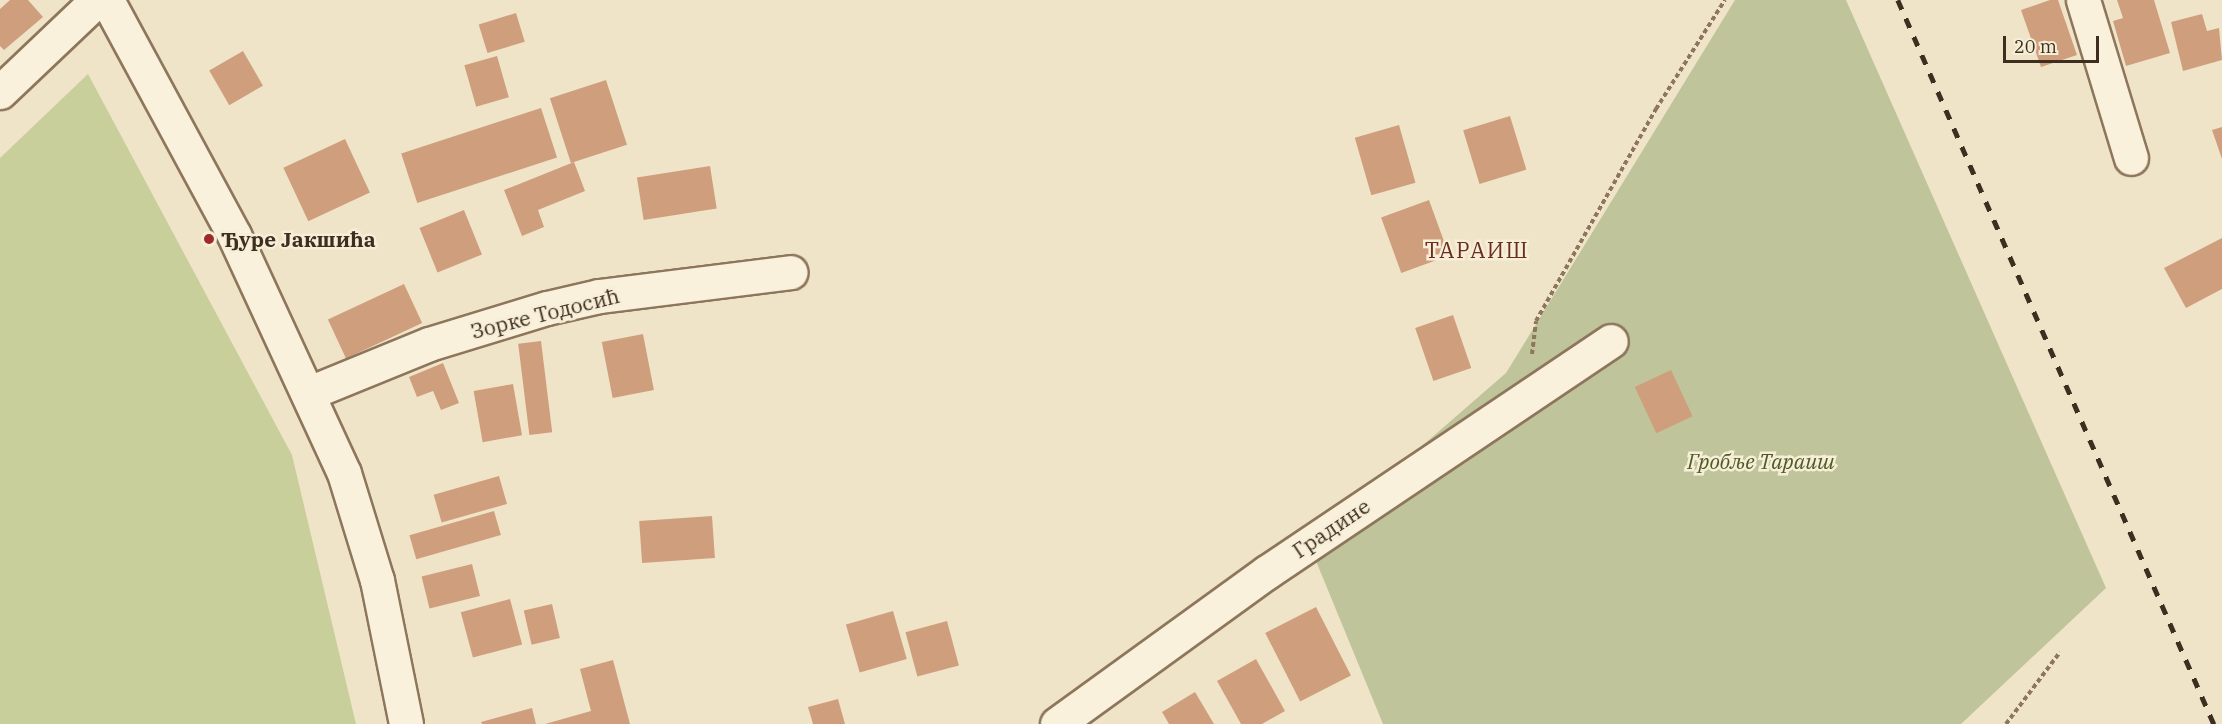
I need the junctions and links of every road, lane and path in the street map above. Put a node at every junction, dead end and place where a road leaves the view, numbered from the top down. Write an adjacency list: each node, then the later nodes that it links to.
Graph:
1 (97, 0): 5 (street)
2 (107, 0): 9 (street)
3 (1725, 0): 10 (path)
4 (2084, 0): 6 (street)
5 (0, 92)
6 (2131, 158)
7 (791, 272): 9 (street, Зорке Тодосић)
8 (1611, 341): 10 (street, Градине)
9 (309, 393): 12 (street)
10 (1527, 397): 13 (street, Градине)
11 (2060, 652): 14 (path)
12 (406, 724)
13 (1058, 724)
14 (2006, 724)

